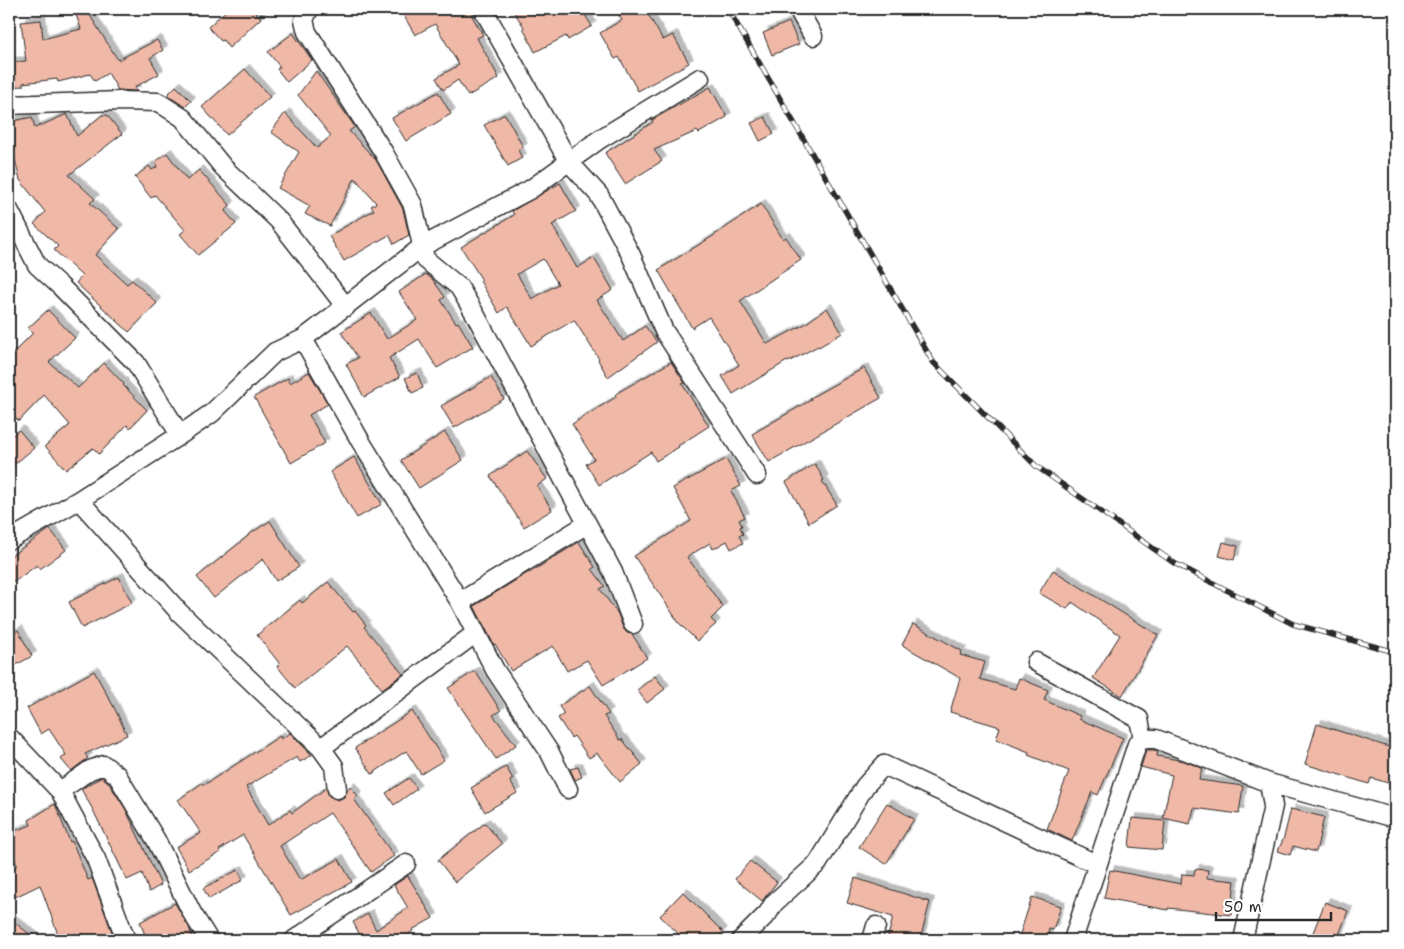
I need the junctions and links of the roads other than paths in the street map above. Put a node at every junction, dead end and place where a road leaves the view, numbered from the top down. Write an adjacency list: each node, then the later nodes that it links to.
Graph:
1 (309, 9): 9 (street)
2 (483, 9): 7 (street)
3 (798, 9): 4 (street)
4 (813, 36)
5 (700, 78): 7 (street)
6 (9, 105): 10 (street)
7 (569, 162): 9 (street); 13 (street)
8 (9, 210): 12 (street)
9 (423, 246): 10 (street); 15 (street)
10 (346, 307): 11 (street)
11 (303, 339): 12 (street); 17 (street)
12 (180, 435): 14 (street)
13 (757, 475)
14 (79, 500): 16 (street); 23 (street)
15 (587, 524): 17 (street); 18 (street)
16 (9, 540)
17 (460, 602): 19 (street)
18 (633, 624)
19 (476, 633): 23 (street); 26 (street)
20 (1036, 662): 21 (street)
21 (1143, 738): 24 (street); 30 (street)
22 (9, 739): 27 (street)
23 (321, 748): 25 (street)
24 (1269, 783): 28 (street); 36 (street)
25 (337, 789)
26 (568, 789)
27 (60, 791): 31 (street); 32 (street)
28 (1395, 818)
29 (406, 864): 33 (street)
30 (1096, 864): 34 (street); 35 (street)
31 (126, 940)
32 (209, 940)
33 (294, 940)
34 (741, 940)
35 (1073, 940)
36 (1243, 940)

